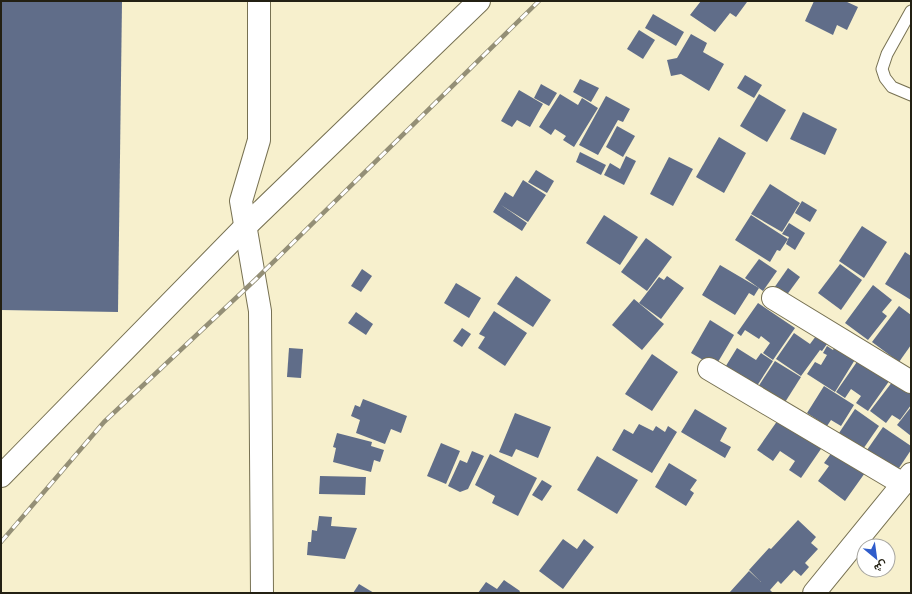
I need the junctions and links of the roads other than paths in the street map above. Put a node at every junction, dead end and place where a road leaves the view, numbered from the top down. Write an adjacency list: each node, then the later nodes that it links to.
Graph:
1 (259, 1): 5 (street)
2 (479, 1): 5 (street)
3 (911, 11): 4 (lane)
4 (911, 95)
5 (246, 227): 9 (street); 11 (street)
6 (773, 298): 8 (street)
7 (709, 370): 10 (street)
8 (911, 382)
9 (1, 476)
10 (907, 479): 12 (street)
11 (262, 593)
12 (814, 593)

